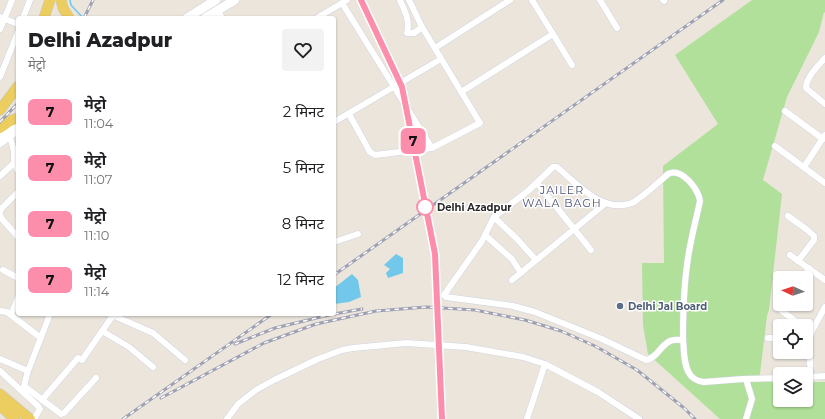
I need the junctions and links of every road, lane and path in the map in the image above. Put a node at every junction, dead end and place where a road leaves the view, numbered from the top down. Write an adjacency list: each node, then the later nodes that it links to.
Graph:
1 (12, 0): 19 (street)
2 (30, 0): 13 (street)
3 (50, 0): 14 (main road)
4 (61, 0): 15 (main road)
5 (235, 0): 17 (main road)
6 (400, 0): 21 (street)
7 (409, 0): 21 (street)
8 (510, 0): 26 (street)
9 (532, 0): 24 (street)
10 (600, 0): 22 (street)
11 (214, 1): 16 (main road); 17 (street)
12 (345, 1): 18 (street); 31 (street)
13 (24, 16)
14 (45, 16)
15 (68, 16)
16 (190, 16)
17 (221, 16)
18 (320, 16)
19 (2, 18): 20 (street); 23 (street)
20 (16, 23)
21 (422, 27): 26 (street)
22 (617, 28)
23 (0, 29)
24 (553, 34): 29 (street); 33 (street)
25 (16, 37): 30 (street)
26 (435, 48): 27 (street)
27 (441, 58): 31 (street); 33 (street)
28 (825, 58): 35 (street)
29 (572, 65)
30 (0, 78)
31 (394, 87): 38 (street); 49 (street)
32 (16, 88): 34 (main road)
33 (461, 92): 49 (street)
34 (3, 102): 36 (main road)
35 (825, 104)
36 (0, 110)
37 (785, 111): 46 (street)
38 (349, 114): 40 (street); 49 (street)
39 (16, 119): 42 (main road)
40 (336, 121)
41 (16, 125): 44 (main road)
42 (0, 128)
43 (16, 132): 45 (street)
44 (0, 136)
45 (10, 137): 47 (street); 50 (street)
46 (824, 137): 52 (street)
47 (0, 144)
48 (775, 146): 52 (street)
49 (432, 148)
50 (14, 163): 51 (street); 53 (street)
51 (16, 167)
52 (804, 167): 55 (street)
53 (0, 176)
54 (537, 183): 57 (street); 61 (street); 62 (street)
55 (825, 183)
56 (16, 194): 58 (street)
57 (606, 203): 62 (street); 92 (street)
58 (0, 212)
59 (0, 215): 64 (street)
60 (788, 216): 70 (street)
61 (494, 217): 65 (street); 69 (street)
62 (575, 230): 67 (street); 69 (street)
63 (358, 234): 66 (street)
64 (16, 235)
65 (485, 235): 74 (street); 92 (street)
66 (336, 241)
67 (591, 250)
68 (790, 255): 70 (street)
69 (536, 260): 74 (street)
70 (798, 261): 71 (street)
71 (809, 268): 73 (street); 77 (street)
72 (3, 270): 75 (street)
73 (807, 271)
74 (521, 273): 76 (street)
75 (16, 277)
76 (512, 280)
77 (825, 280)
78 (16, 304): 82 (street)
79 (825, 307): 87 (street)
80 (0, 311): 82 (street)
81 (782, 311): 86 (street)
82 (12, 315): 89 (street)
83 (49, 316): 89 (street)
84 (111, 316): 88 (street)
85 (116, 316): 94 (street)
86 (793, 319)
87 (813, 327)
88 (102, 331): 96 (street); 106 (street)
89 (41, 338): 98 (street)
90 (768, 338): 91 (street)
91 (773, 338)
92 (683, 340): 103 (street)
93 (0, 359): 98 (street)
94 (186, 360)
95 (545, 364): 110 (street); 111 (street); 112 (street)
96 (154, 367)
97 (0, 371): 108 (street)
98 (28, 371): 106 (street)
99 (825, 376): 100 (street)
100 (813, 377)
101 (96, 378): 106 (street)
102 (773, 378): 103 (street)
103 (746, 379): 113 (street)
104 (0, 389): 107 (main road)
105 (0, 394): 107 (main road)
106 (42, 400)
107 (4, 407): 108 (main road); 109 (main road)
108 (30, 418)
109 (15, 419)
110 (227, 419)
111 (527, 419)
112 (639, 419)
113 (746, 419)

